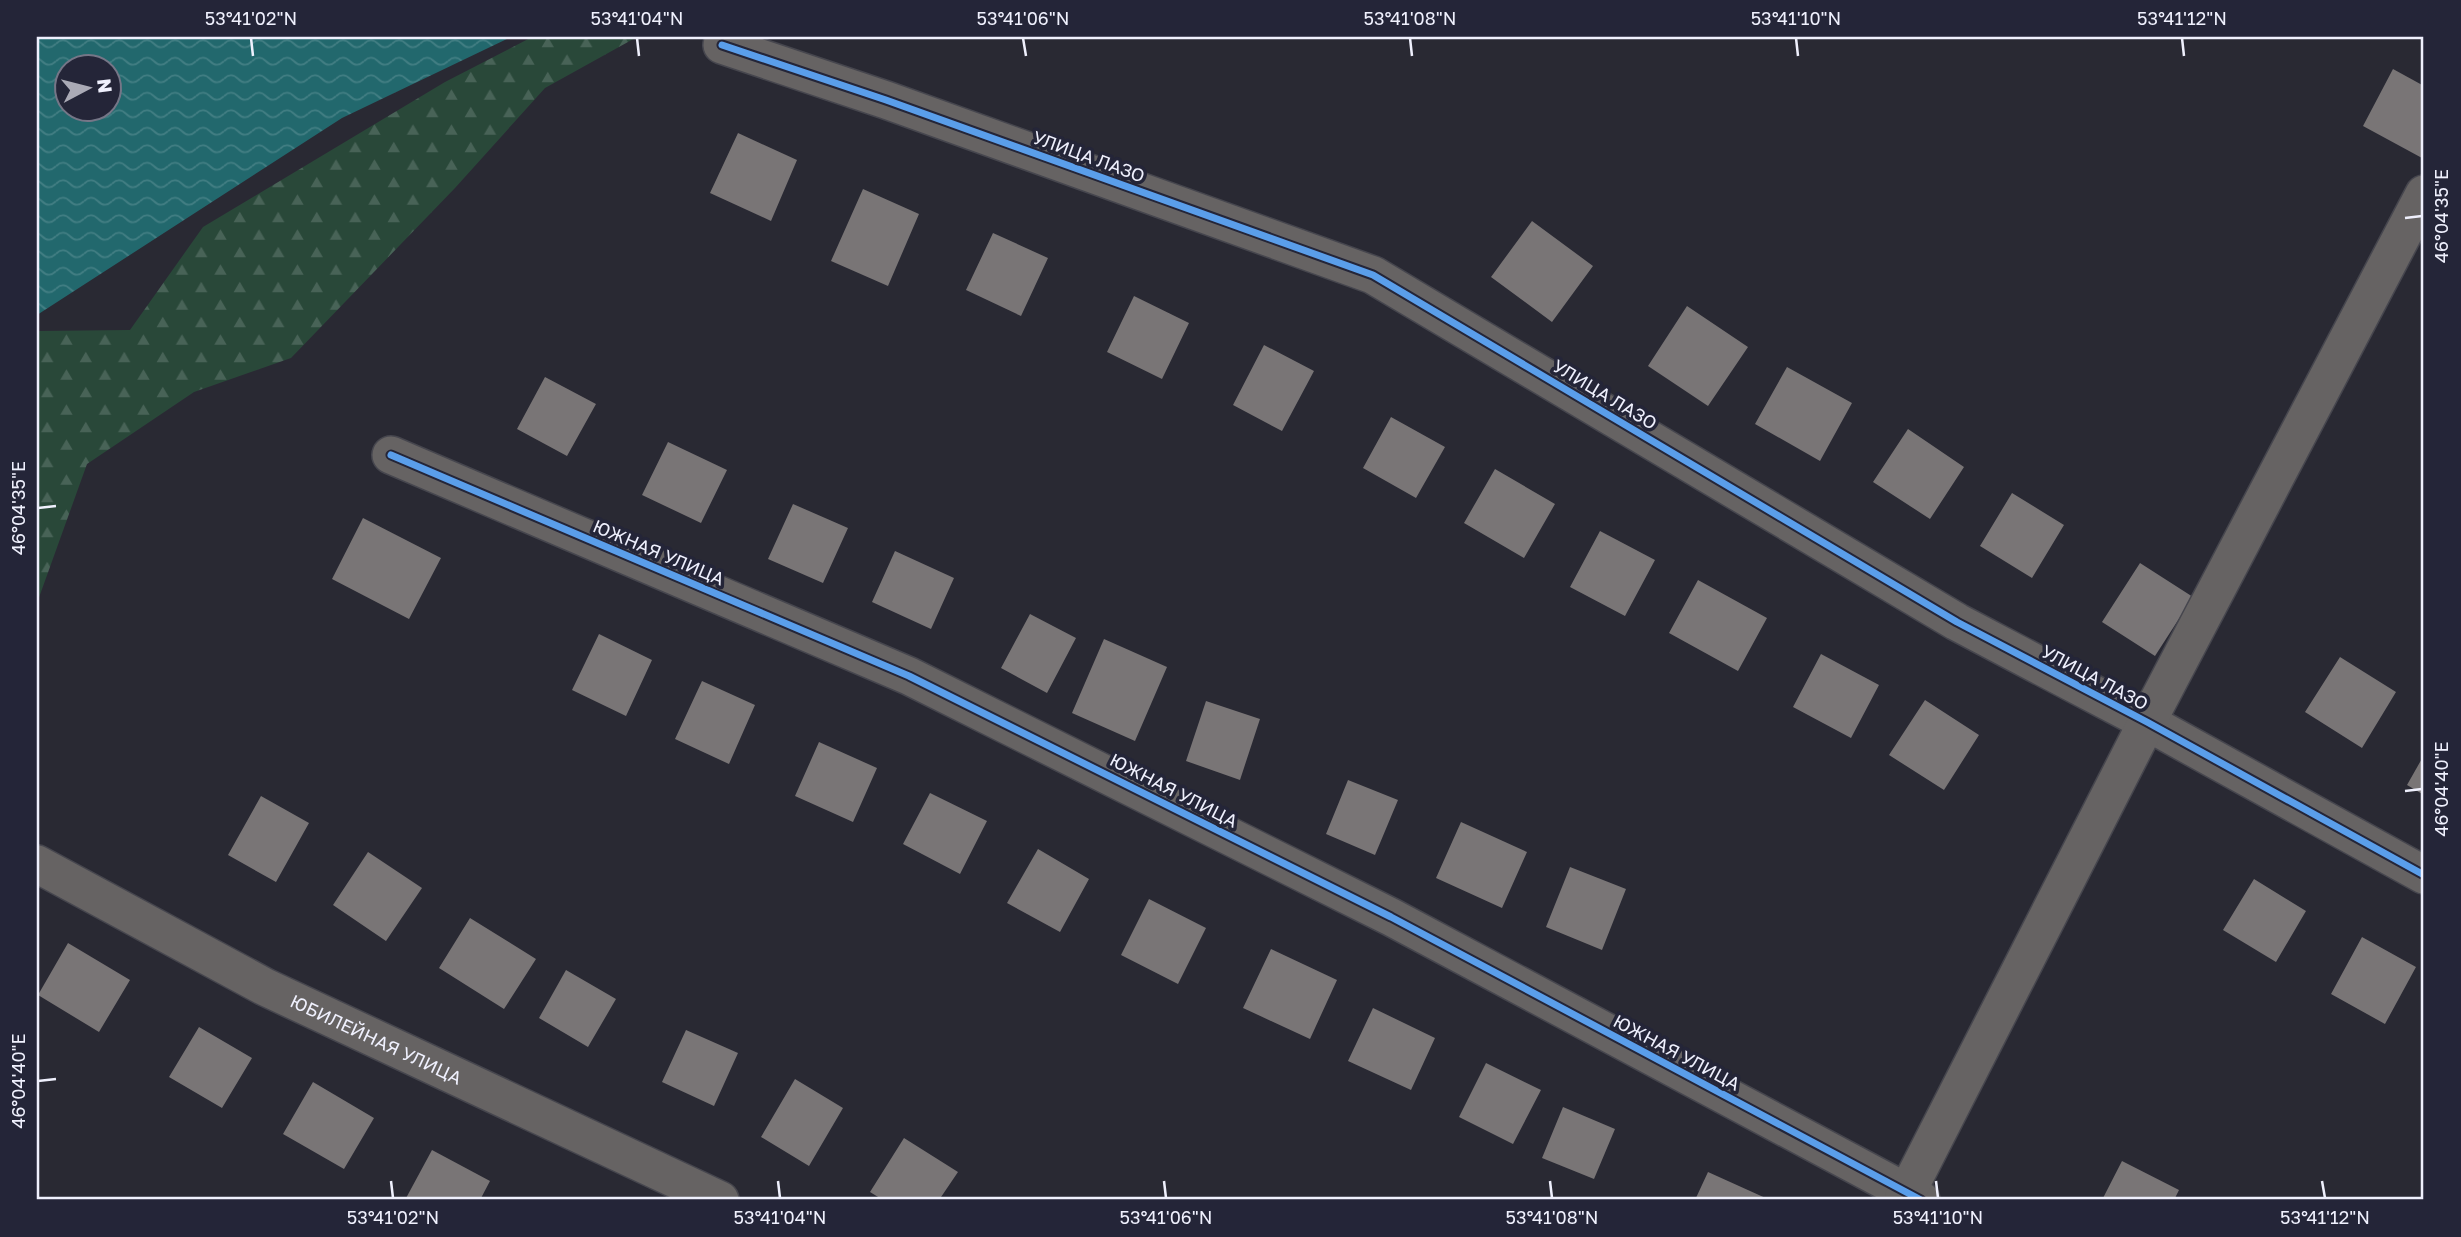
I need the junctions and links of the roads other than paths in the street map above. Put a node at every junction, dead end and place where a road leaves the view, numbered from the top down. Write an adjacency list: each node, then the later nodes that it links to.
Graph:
1 (722, 45): 4 (street, УЛИЦА ЛАЗО)
2 (2424, 194): 4 (street)
3 (391, 455): 7 (street, ЮЖНАЯ УЛИЦА)
4 (2147, 722): 6 (street, УЛИЦА ЛАЗО); 7 (street)
5 (37, 864): 8 (street, ЮБИЛЕЙНАЯ УЛИЦА)
6 (2424, 875)
7 (1910, 1197)
8 (720, 1200)

